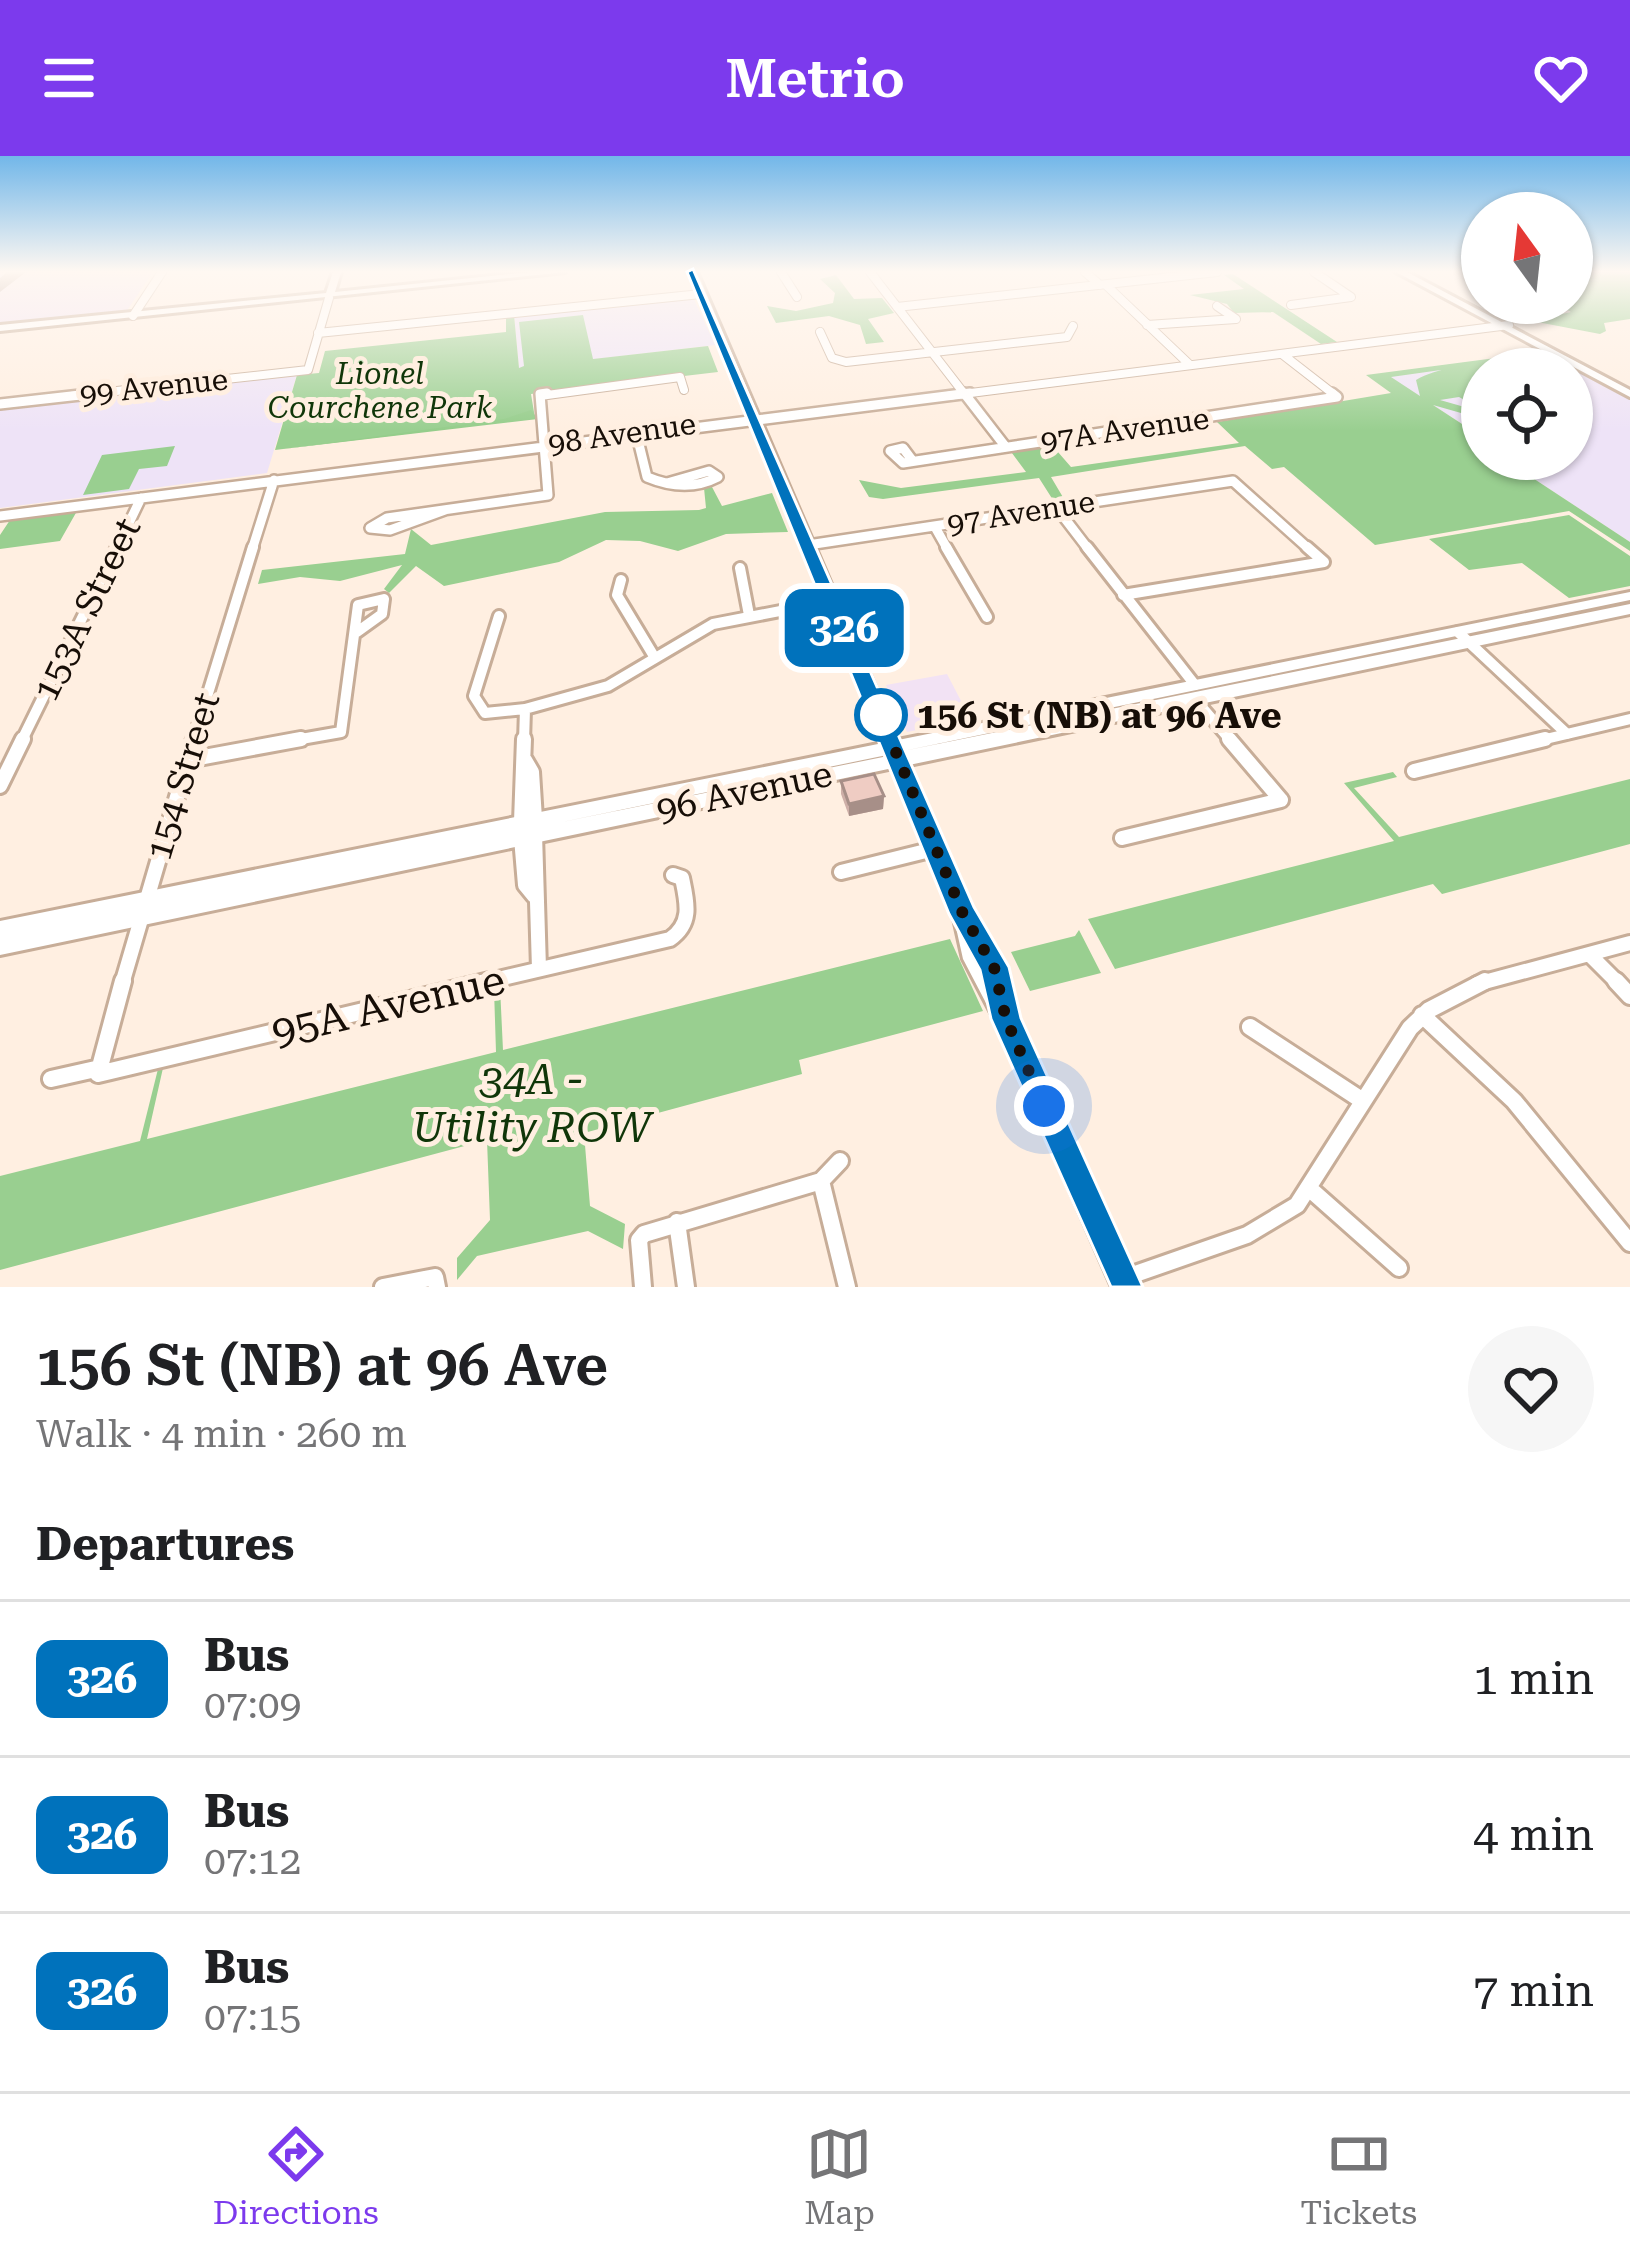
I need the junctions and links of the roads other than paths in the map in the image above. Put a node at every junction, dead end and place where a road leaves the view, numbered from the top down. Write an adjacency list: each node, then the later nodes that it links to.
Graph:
1 (46, 325): 10 (main road)
2 (325, 325): 12 (street)
3 (389, 325): 12 (street)
4 (714, 325): 26 (main road)
5 (911, 325): 19 (street)
6 (1147, 325): 7 (street); 21 (street)
7 (1150, 325)
8 (1504, 325): 11 (street, 98 Avenue); 23 (main road)
9 (1073, 326): 17 (street)
10 (0, 330)
11 (1459, 331): 15 (street); 16 (street, 98 Avenue)
12 (318, 332): 25 (street, 99 Avenue)
13 (820, 332): 19 (street)
14 (1003, 334): 17 (street)
15 (1469, 337)
16 (1388, 340): 18 (street); 20 (street, 98 Avenue)
17 (1011, 343): 19 (street)
18 (1398, 346)
19 (932, 352): 24 (street)
20 (1282, 354): 21 (street, 98 Avenue); 29 (street, 97A Avenue)
21 (1190, 365): 24 (street, 98 Avenue)
22 (684, 390): 28 (street)
23 (1630, 391)
24 (964, 394): 26 (street, 98 Avenue); 29 (street)
25 (0, 404)
26 (753, 417): 27 (street, 98 Avenue); 38 (main road)
27 (637, 432): 28 (street, 98 Avenue); 32 (street)
28 (546, 444): 31 (street, 98 Avenue); 35 (street)
29 (1005, 446): 30 (street, 97A Avenue)
30 (912, 460)
31 (274, 480): 33 (street, 98 Avenue); 56 (street, 154 Street)
32 (668, 483)
33 (141, 498): 36 (street, 98 Avenue); 58 (street, 153A Street)
34 (1056, 507): 37 (street, 97 Avenue); 41 (street); 41 (street, 97 Avenue)
35 (445, 510): 35 (street)
36 (0, 516)
37 (935, 526): 38 (street, 97 Avenue); 47 (street)
38 (808, 545): 43 (main road)
39 (740, 568): 45 (street)
40 (620, 580): 50 (street)
41 (1124, 595): 51 (street)
42 (1630, 596): 49 (main road, 96 Avenue)
43 (832, 601): 45 (street); 55 (main road)
44 (1630, 609): 49 (main road, 96 Avenue)
45 (749, 614): 50 (street)
46 (499, 616): 52 (street)
47 (987, 617)
48 (357, 632): 56 (street)
49 (1462, 637): 51 (main road, 96 Avenue); 51 (main road, 96 Avenue); 54 (street)
50 (656, 658): 52 (street)
51 (1194, 691): 55 (main road, 96 Avenue); 60 (street)
52 (525, 709): 59 (street)
53 (1630, 719): 54 (street)
54 (1567, 734): 57 (street)
55 (897, 752): 59 (main road, 96 Avenue); 61 (main road)
56 (188, 760): 64 (street, 154 Street)
57 (1414, 771)
58 (0, 786)
59 (525, 831): 64 (main road, 96 Avenue); 69 (street)
60 (1122, 838)
61 (938, 848): 62 (street); 82 (main road)
62 (841, 872)
63 (673, 875): 69 (street, 95A Avenue)
64 (142, 909): 65 (main road, 96 Avenue); 67 (main road, 96 Avenue); 73 (street, 154 Street)
65 (0, 930)
66 (1630, 943): 68 (street)
67 (0, 946)
68 (1590, 955): 70 (street); 71 (street)
69 (538, 969): 73 (street, 95A Avenue)
70 (1630, 996)
71 (1422, 1015): 75 (street); 80 (street)
72 (1250, 1027): 75 (street)
73 (99, 1071): 74 (street, 95A Avenue)
74 (51, 1079)
75 (1363, 1101): 78 (street)
76 (840, 1161): 77 (street)
77 (821, 1180): 79 (street); 87 (street)
78 (1311, 1190): 81 (street); 82 (street)
79 (677, 1222): 85 (street); 86 (street)
80 (1630, 1243)
81 (1399, 1268)
82 (1123, 1283)
83 (392, 1286): 84 (street)
84 (437, 1287)
85 (643, 1287)
86 (686, 1287)
87 (848, 1287)

